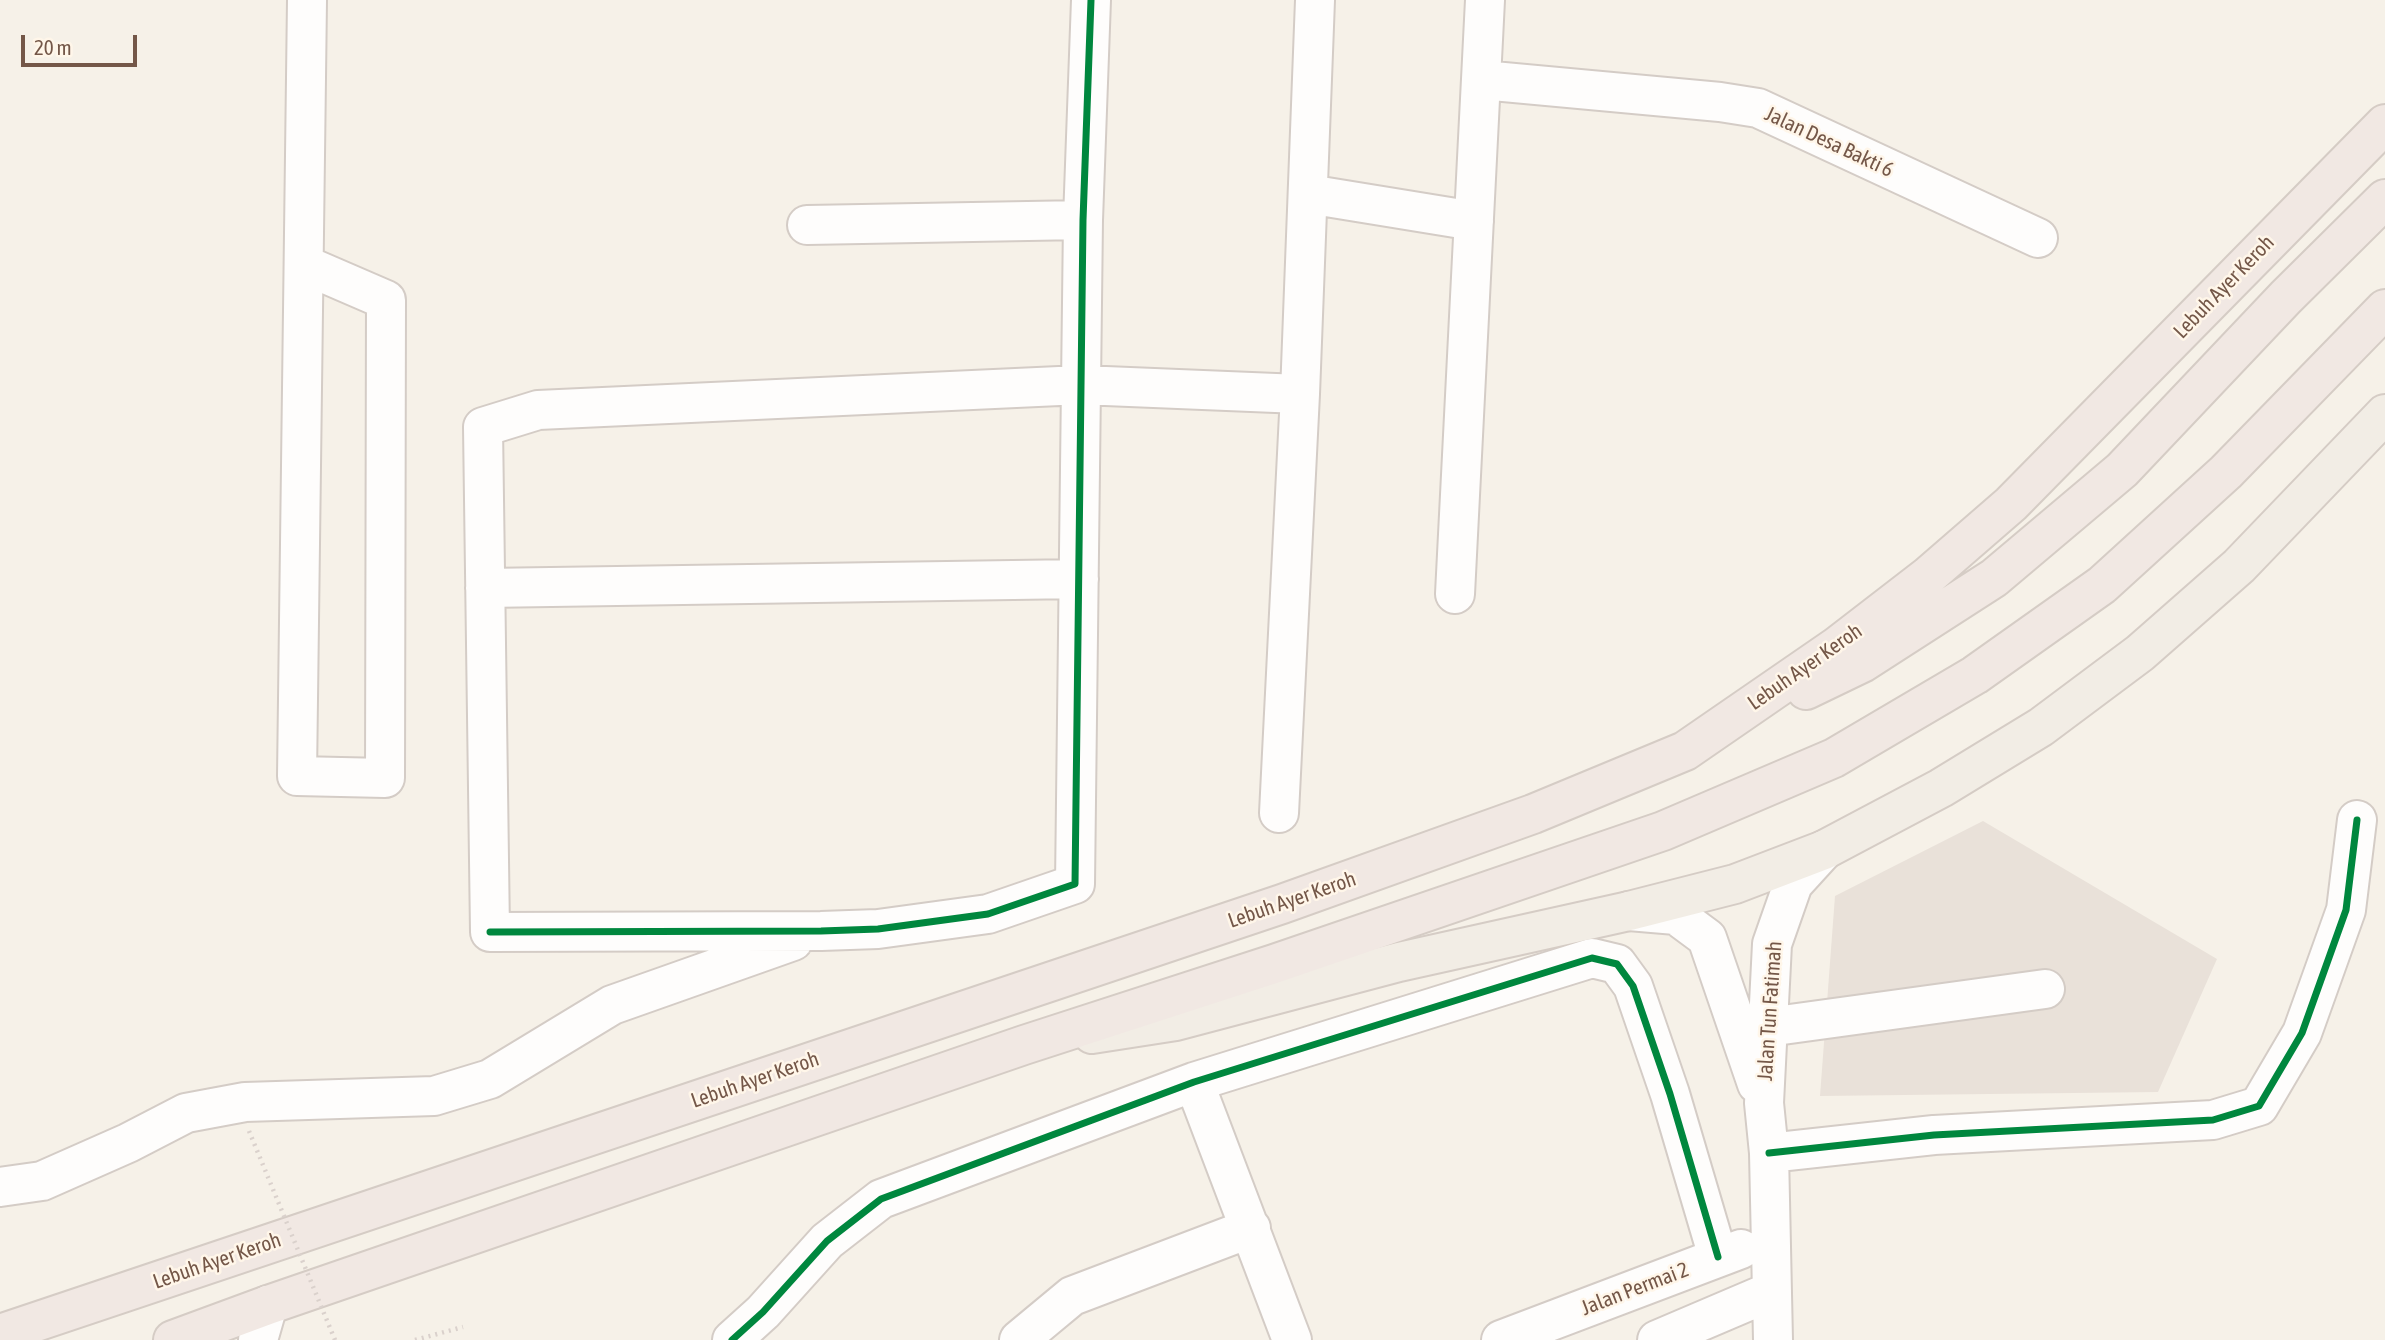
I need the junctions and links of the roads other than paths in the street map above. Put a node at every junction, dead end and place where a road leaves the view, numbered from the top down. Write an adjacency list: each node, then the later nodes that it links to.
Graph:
1 (307, 0): 13 (street)
2 (1091, 0): 9 (street)
3 (1315, 0): 7 (street)
4 (1485, 0): 5 (street)
5 (1482, 80): 10 (street); 12 (street, Jalan Desa Bakti 6)
6 (2385, 124): 21 (highway, Lebuh Ayer Keroh)
7 (1308, 194): 10 (street); 16 (street)
8 (2385, 199): 21 (highway)
9 (1083, 219): 11 (street); 15 (street)
10 (1474, 221): 20 (street)
11 (807, 225)
12 (2038, 239)
13 (304, 265): 13 (street)
14 (2385, 309): 29 (highway)
15 (1082, 385): 16 (street); 18 (street); 19 (street)
16 (1300, 394): 22 (street)
17 (2385, 414): 24 (main road)
18 (1079, 579): 19 (street); 26 (street)
19 (485, 588): 26 (street)
20 (1455, 594)
21 (1685, 751): 40 (highway, Lebuh Ayer Keroh)
22 (1279, 813)
23 (2357, 820): 32 (street)
24 (1824, 850): 25 (main road); 28 (street, Jalan Tun Fatimah)
25 (1629, 911): 29 (main road); 31 (street, Jalan Tun Fatimah)
26 (821, 931): 33 (street)
27 (2045, 989): 28 (street)
28 (1768, 1027): 31 (street, Jalan Tun Fatimah)
29 (1024, 1045): 38 (highway)
30 (1194, 1082): 34 (street); 36 (street); 39 (street)
31 (1764, 1103): 32 (street, Jalan Tun Fatimah)
32 (1769, 1153): 35 (street, Jalan Tun Fatimah)
33 (0, 1187)
34 (1251, 1228): 43 (street); 44 (street)
35 (1770, 1240): 36 (street, Jalan Permai 2); 37 (street, Jalan Tun Fatimah)
36 (1718, 1257): 45 (street, Jalan Permai 2)
37 (1772, 1292): 46 (street); 47 (street, Jalan Tun Fatimah)
38 (263, 1322): 41 (highway)
39 (770, 1326): 42 (street)
40 (0, 1334)
41 (173, 1340)
42 (732, 1340)
43 (1019, 1340)
44 (1292, 1340)
45 (1501, 1340)
46 (1657, 1340)
47 (1773, 1340)

